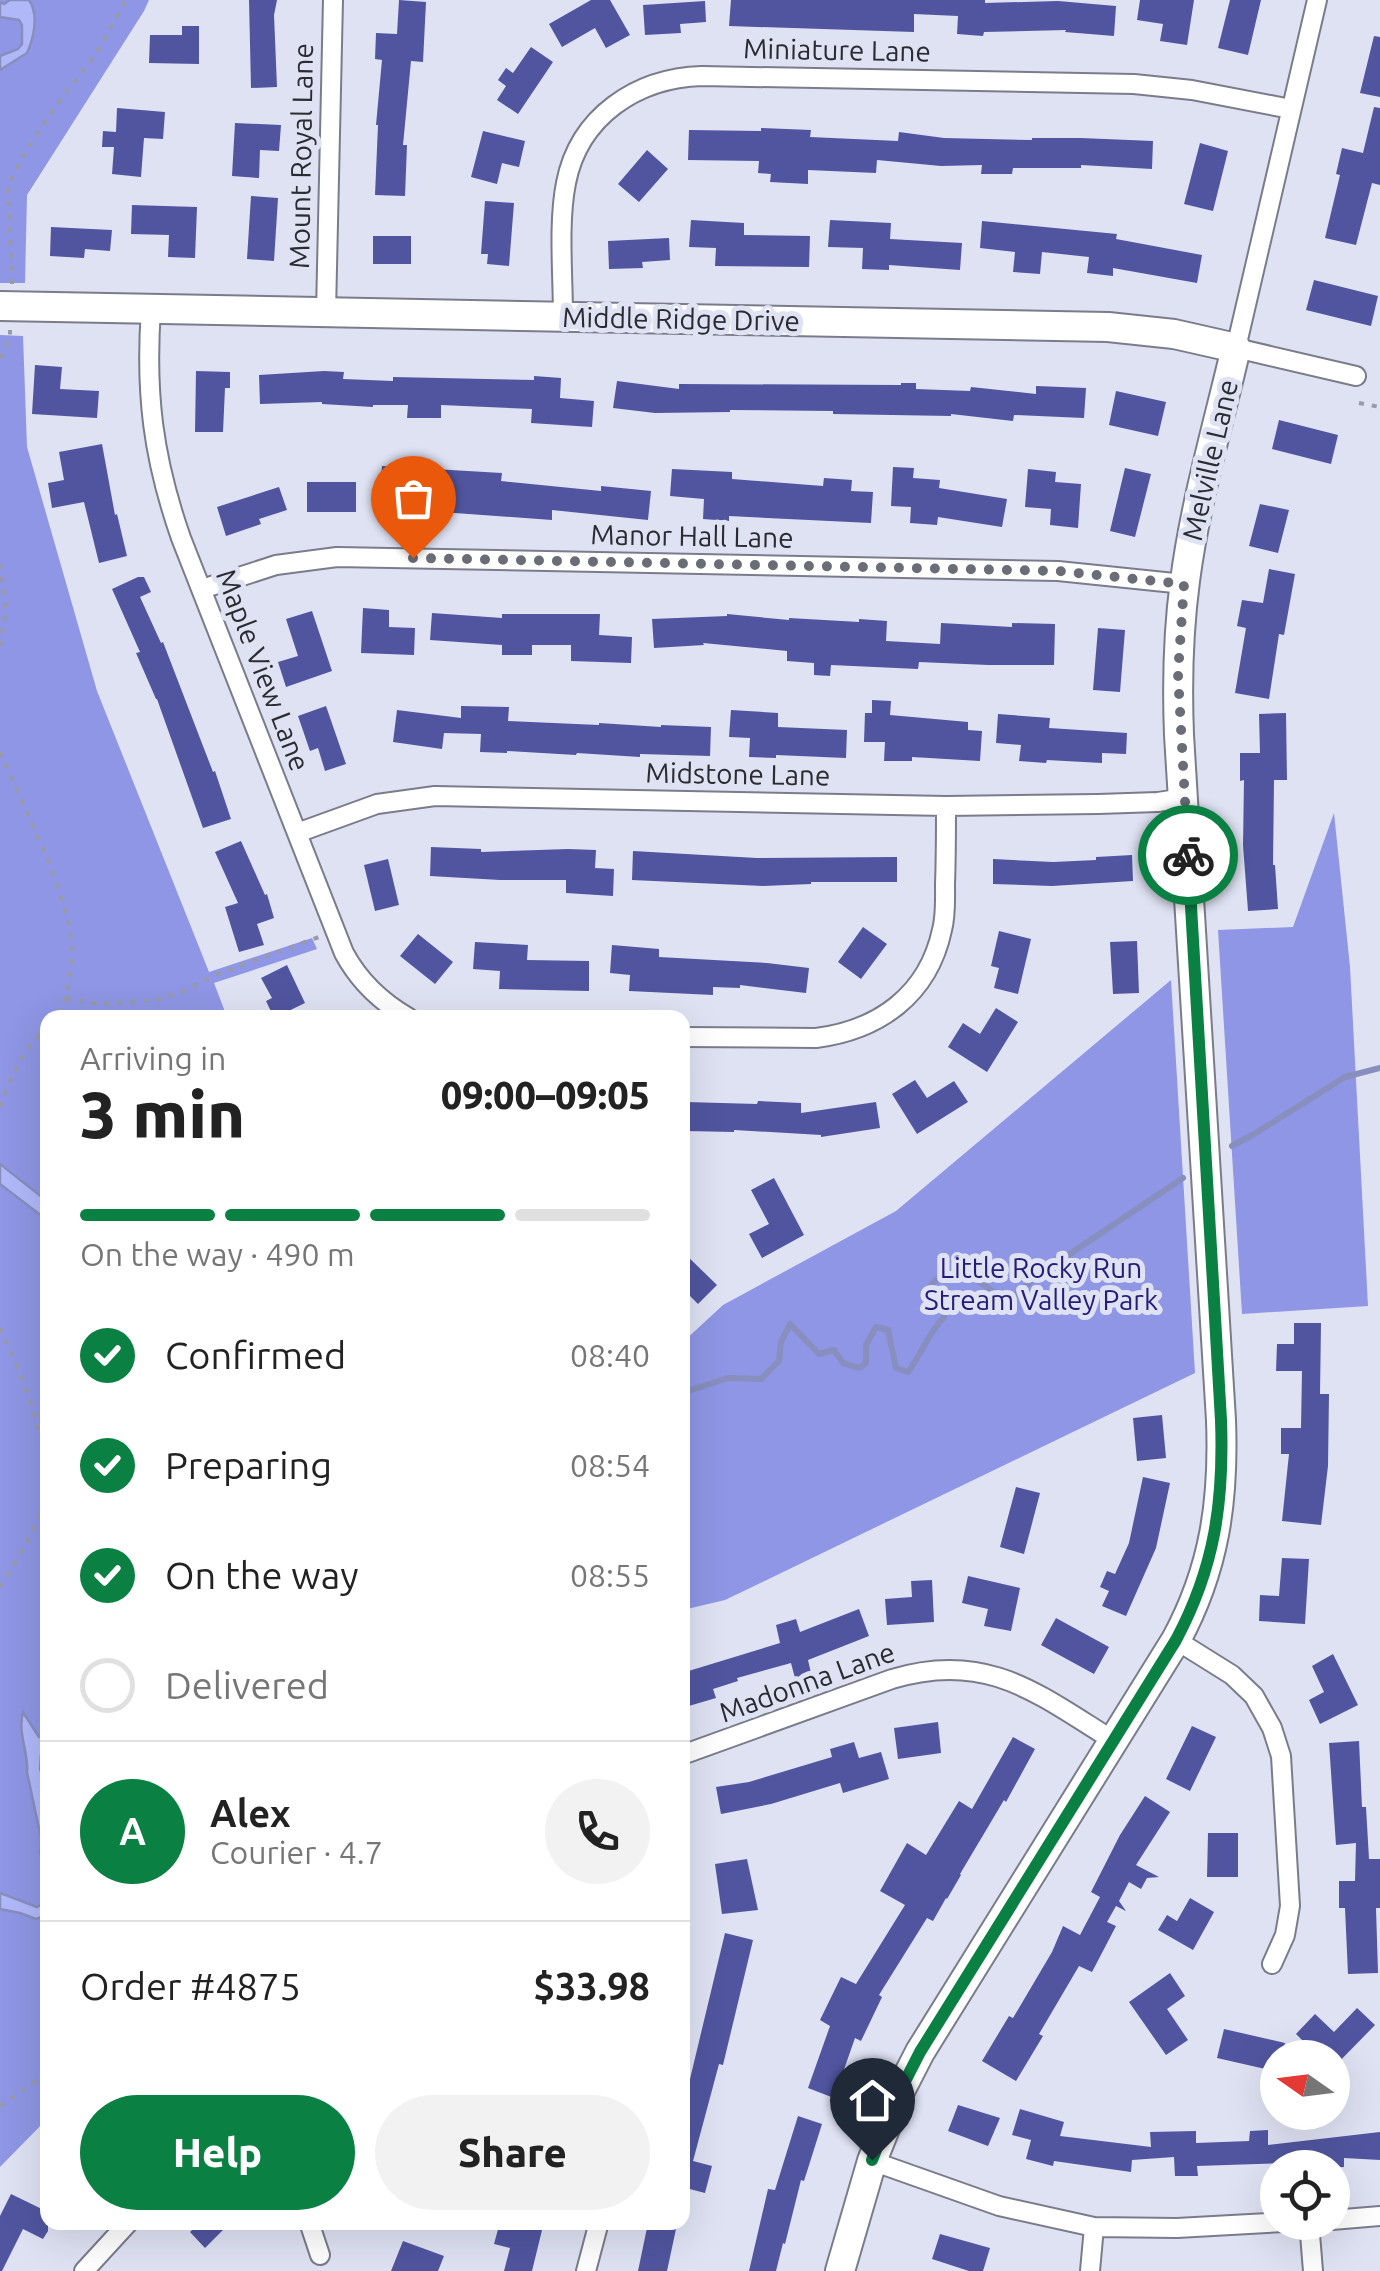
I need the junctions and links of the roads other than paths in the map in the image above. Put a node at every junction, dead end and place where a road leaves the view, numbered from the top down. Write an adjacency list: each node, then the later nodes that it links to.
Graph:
1 (333, 0): 6 (street, Mount Royal Lane)
2 (1316, 0): 3 (street, Melville Lane)
3 (1291, 109): 7 (street, Miniature Lane); 8 (street, Melville Lane)
4 (8, 306): 5 (street, Middle Ridge Drive)
5 (151, 309): 6 (street, Middle Ridge Drive); 11 (street, Maple View Lane)
6 (326, 312): 7 (street, Middle Ridge Drive)
7 (564, 316): 8 (street, Middle Ridge Drive)
8 (1236, 348): 9 (street, Middle Ridge Drive); 10 (street, Melville Lane)
9 (1356, 376)
10 (1184, 584): 11 (street, Manor Hall Lane); 12 (street, Melville Lane)
11 (202, 590): 14 (street, Maple View Lane)
12 (1184, 798): 13 (street, Midstone Lane); 17 (street, Melville Lane)
13 (946, 806): 14 (street, Midstone Lane); 16 (street)
14 (297, 833): 15 (street, Maple View Lane)
15 (397, 1010)
16 (690, 1037)
17 (1176, 1640): 18 (street, Melville Lane); 20 (street)
18 (1114, 1741): 19 (street, Madonna Lane); 21 (street, Melville Lane)
19 (690, 1753)
20 (1272, 1964)
21 (872, 2160): 25 (street); 33 (street, Melville Lane)
22 (1380, 2216): 23 (street)
23 (1350, 2218)
24 (1260, 2223): 25 (street)
25 (1094, 2228): 34 (street)
26 (122, 2230): 31 (street)
27 (312, 2230): 30 (street)
28 (597, 2230): 32 (street)
29 (1310, 2240): 35 (street)
30 (320, 2255)
31 (84, 2271)
32 (586, 2271)
33 (840, 2271)
34 (1090, 2271)
35 (1313, 2271)

